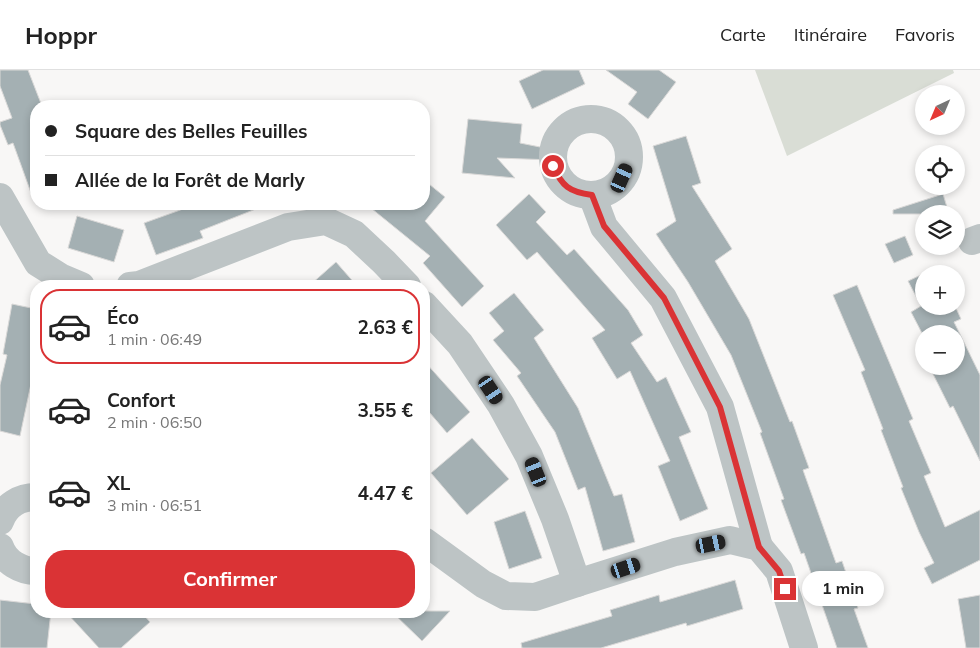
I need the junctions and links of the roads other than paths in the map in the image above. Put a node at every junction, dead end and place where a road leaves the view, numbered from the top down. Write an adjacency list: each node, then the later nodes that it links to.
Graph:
1 (592, 195): 11 (street)
2 (0, 197): 3 (street)
3 (67, 280)
4 (152, 280): 5 (street)
5 (401, 280)
6 (430, 312): 13 (street)
7 (30, 498): 8 (street)
8 (0, 521)
9 (430, 545): 13 (street)
10 (0, 547): 12 (street)
11 (759, 547): 13 (street); 14 (street)
12 (30, 570)
13 (577, 583)
14 (804, 648)

